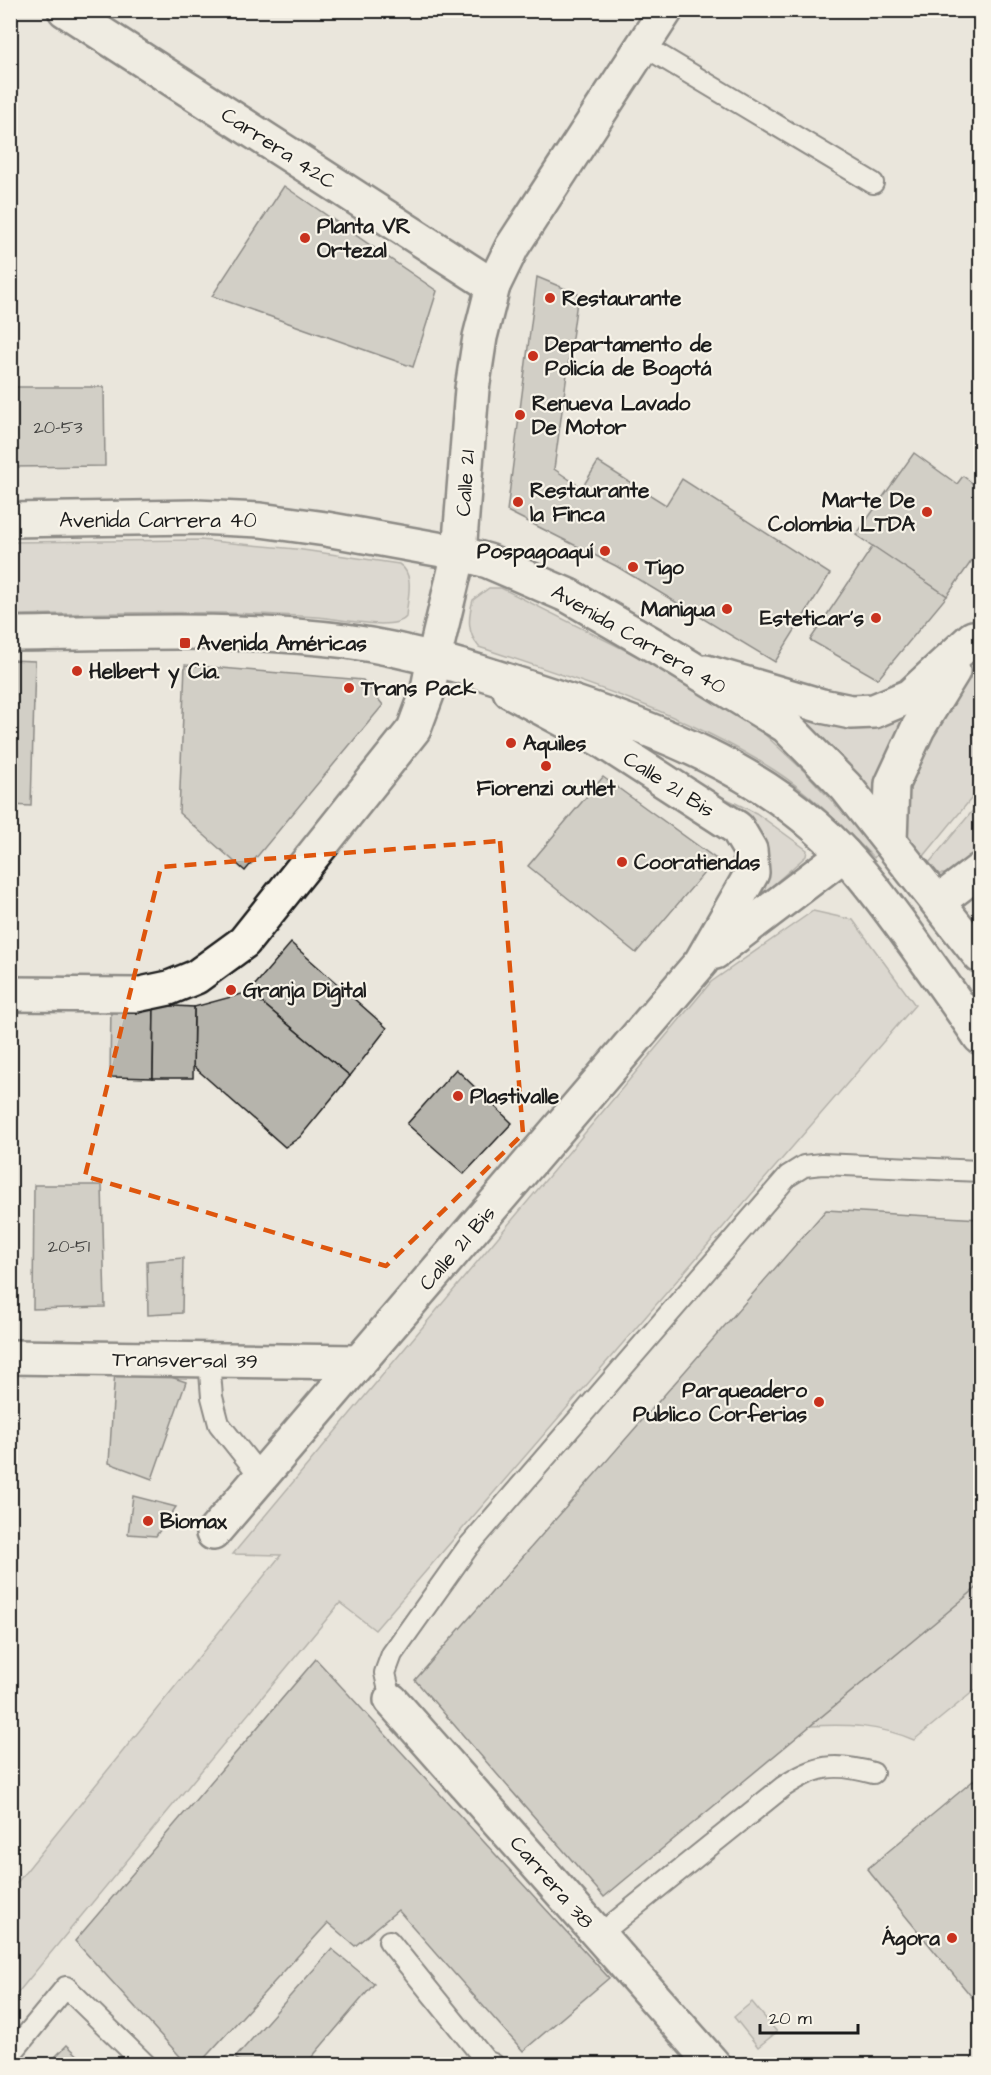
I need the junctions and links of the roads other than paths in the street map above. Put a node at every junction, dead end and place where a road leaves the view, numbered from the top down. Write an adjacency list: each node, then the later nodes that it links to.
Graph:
1 (65, 10): 5 (street, Carrera 42C)
2 (666, 10): 3 (street, Calle 21)
3 (644, 46): 4 (lane); 5 (street, Calle 21)
4 (873, 183)
5 (494, 286): 7 (street, Calle 21)
6 (10, 520): 7 (street, Avenida Carrera 40)
7 (459, 553): 10 (street, Calle 21); 11 (street, Avenida Carrera 40)
8 (10, 634): 10 (street)
9 (977, 634): 11 (street); 13 (street)
10 (434, 658): 12 (street); 19 (street, Calle 21)
11 (692, 668): 13 (street, Avenida Carrera 40)
12 (469, 669): 14 (street); 18 (street, Calle 21 Bis)
13 (890, 841): 16 (street, Avenida Carrera 40)
14 (844, 854): 18 (street, Calle 21 Bis); 20 (street)
15 (981, 870): 16 (street)
16 (938, 902): 17 (street, Avenida Carrera 40)
17 (981, 956)
18 (702, 962): 24 (street, Calle 21 Bis)
19 (10, 994)
20 (981, 1037)
21 (981, 1171): 27 (lane)
22 (10, 1357): 23 (street, Transversal 39)
23 (209, 1360): 24 (street, Transversal 39); 25 (lane)
24 (359, 1362): 25 (street, Calle 21 Bis)
25 (261, 1477): 26 (street, Calle 21 Bis)
26 (213, 1533)
27 (391, 1700): 29 (street, Carrera 38)
28 (873, 1773): 29 (lane)
29 (598, 1935): 34 (street, Carrera 38)
30 (389, 1941): 32 (lane)
31 (10, 2055): 33 (lane)
32 (487, 2063)
33 (145, 2064)
34 (713, 2064)

